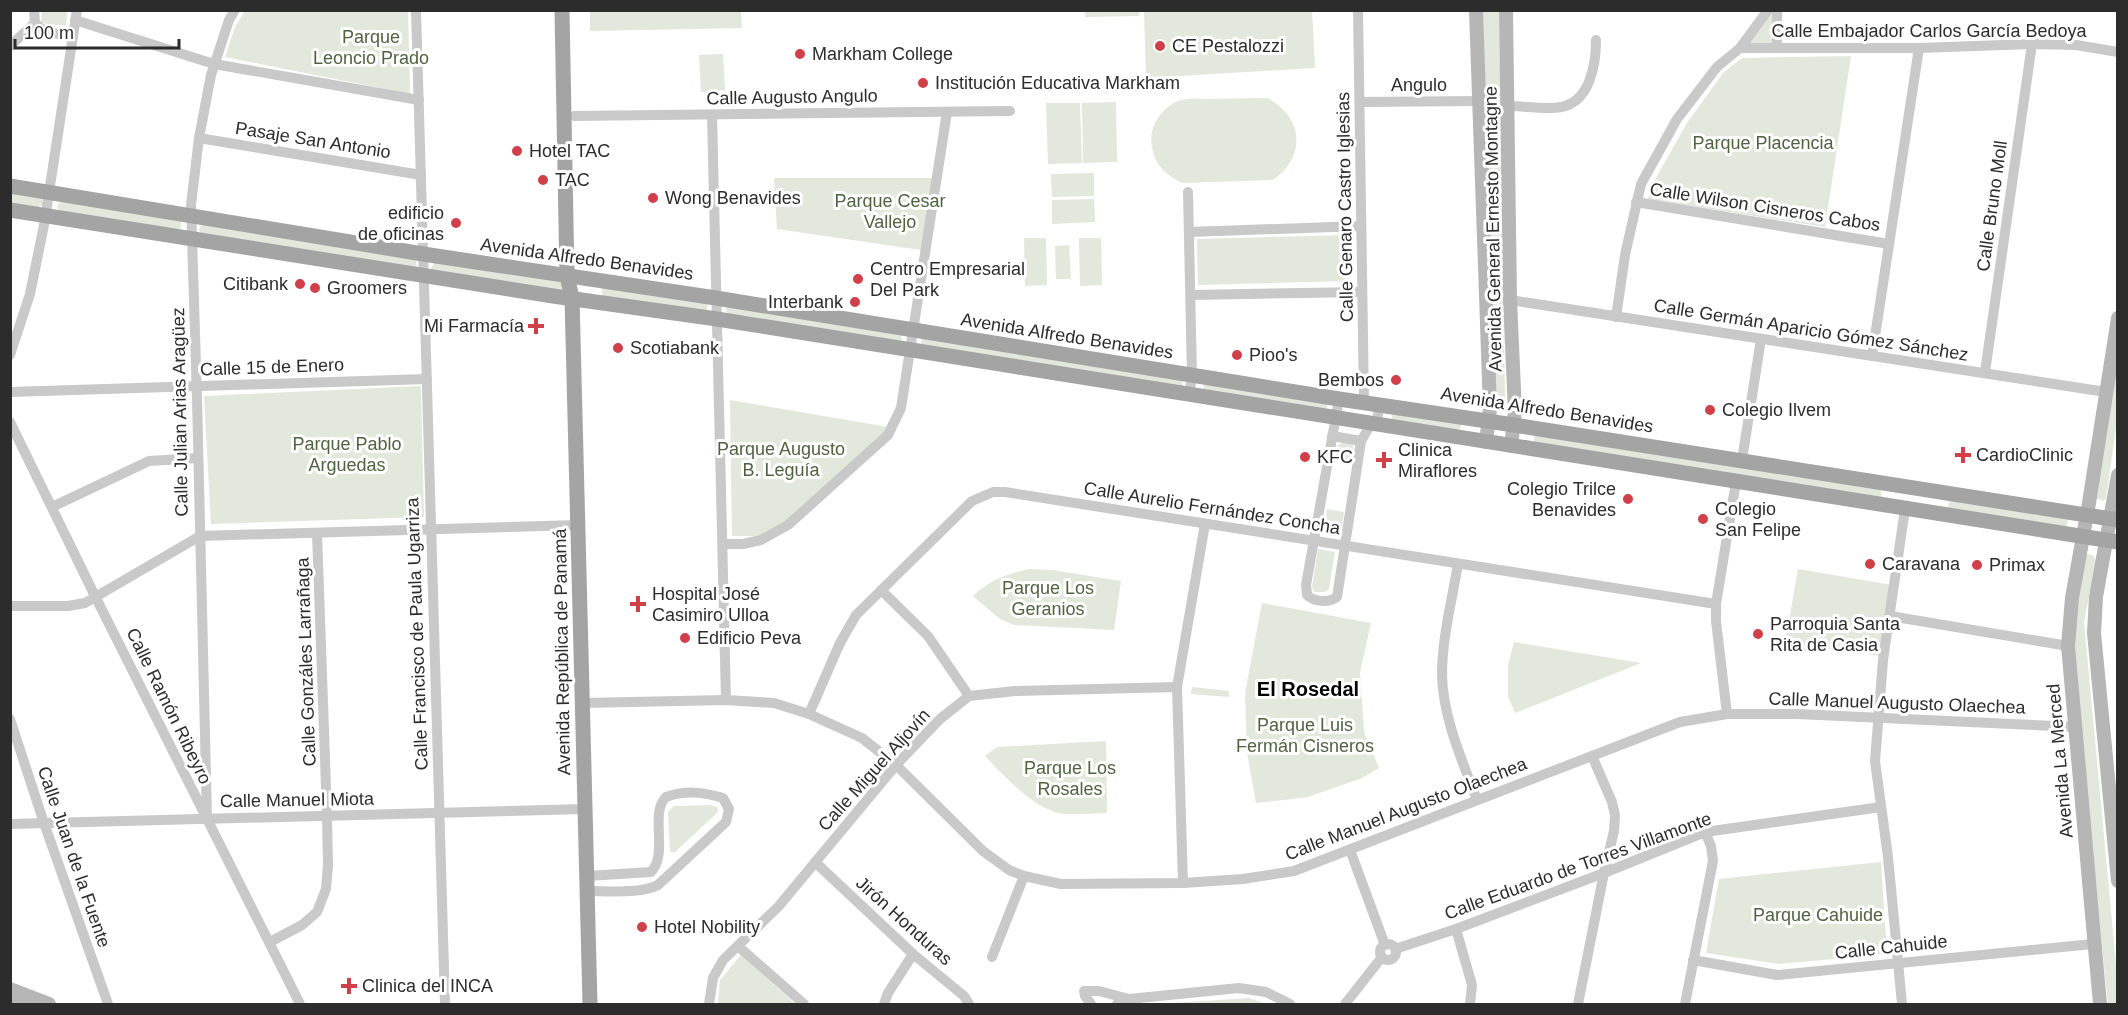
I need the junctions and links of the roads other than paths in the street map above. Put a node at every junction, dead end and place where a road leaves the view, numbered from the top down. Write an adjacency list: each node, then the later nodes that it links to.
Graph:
1 (34, 10): 12 (street)
2 (235, 10): 21 (street, Calle Julian Arias Aragüez)
3 (416, 10): 22 (street, Calle Francisco de Paula Ugarriza)
4 (562, 10): 45 (main road, Avenida República de Panamá)
5 (573, 10): 29 (main road, Avenida República de Panamá)
6 (1358, 10): 24 (street, Calle Genaro Castro Iglesias)
7 (1476, 10): 23 (main road, Avenida General Ernesto Montagne)
8 (1506, 10): 25 (main road, Avenida General Ernesto Montagne)
9 (1768, 10): 17 (street)
10 (1778, 10): 18 (street)
11 (76, 15): 13 (street); 21 (street)
12 (35, 23): 13 (street); 16 (street)
13 (73, 36): 34 (street)
14 (1596, 40): 25 (street)
15 (2032, 44): 19 (street, Calle Embajador Carlos García Bedoya); 20 (street, Calle Embajador Carlos García Bedoya); 59 (street, Calle Bruno Moll)
16 (10, 46)
17 (1740, 48): 18 (street, Calle Embajador Carlos García Bedoya); 35 (street)
18 (1778, 48): 19 (street, Calle Embajador Carlos García Bedoya)
19 (1919, 48): 42 (street)
20 (2118, 52)
21 (214, 64): 22 (street); 30 (street, Calle Julian Arias Aragüez)
22 (419, 100): 31 (street, Calle Francisco de Paula Ugarriza)
23 (1479, 101): 24 (street, Angulo); 70 (main road, Avenida General Ernesto Montagne)
24 (1360, 102): 39 (street, Calle Genaro Castro Iglesias)
25 (1509, 106): 50 (main road, Avenida General Ernesto Montagne)
26 (1010, 111): 27 (street, Calle Augusto Angulo)
27 (947, 112): 28 (street, Calle Augusto Angulo); 54 (street)
28 (712, 115): 29 (street, Calle Augusto Angulo); 49 (street)
29 (574, 116): 45 (main road, Avenida República de Panamá)
30 (199, 138): 31 (street, Pasaje San Antonio); 38 (street, Calle Julian Arias Aragüez)
31 (421, 175): 43 (street, Calle Francisco de Paula Ugarriza)
32 (10, 186): 34 (main road, Avenida Alfredo Benavides)
33 (1188, 192): 40 (street)
34 (49, 193): 37 (street); 38 (main road, Avenida Alfredo Benavides)
35 (1636, 202): 42 (street, Calle Wilson Cisneros Cabos); 51 (street)
36 (10, 210): 37 (main road)
37 (46, 215): 41 (main road); 57 (street)
38 (191, 215): 41 (street, Calle Julian Arias Aragüez); 43 (main road, Avenida Alfredo Benavides)
39 (1361, 226): 40 (street); 46 (street, Calle Genaro Castro Iglesias)
40 (1189, 232): 47 (street)
41 (192, 239): 44 (main road); 62 (street, Calle Julian Arias Aragüez)
42 (1889, 244): 58 (street)
43 (423, 254): 44 (street, Calle Francisco de Paula Ugarriza); 45 (main road, Avenida Alfredo Benavides)
44 (424, 275): 48 (main road); 61 (street, Calle Francisco de Paula Ugarriza)
45 (572, 276): 48 (main road, Avenida República de Panamá); 49 (main road, Avenida Alfredo Benavides)
46 (1362, 292): 47 (street); 67 (street, Calle Genaro Castro Iglesias)
47 (1191, 295): 60 (street)
48 (572, 298): 53 (main road); 87 (main road, Avenida República de Panamá)
49 (716, 298): 53 (street); 54 (main road, Avenida Alfredo Benavides)
50 (1510, 300): 51 (street, Calle Germán Aparicio Gómez Sánchez); 73 (main road, Avenida General Ernesto Montagne)
51 (1616, 317): 55 (street, Calle Germán Aparicio Gómez Sánchez)
52 (2118, 318): 64 (main road, Avenida La Merced)
53 (717, 319): 56 (main road); 94 (street)
54 (914, 331): 56 (street); 60 (main road, Avenida Alfredo Benavides)
55 (1761, 339): 58 (street, Calle Germán Aparicio Gómez Sánchez); 79 (street)
56 (910, 351): 65 (main road); 94 (street)
57 (10, 356)
58 (1872, 356): 59 (street, Calle Germán Aparicio Gómez Sánchez)
59 (1985, 372): 64 (street, Calle Germán Aparicio Gómez Sánchez)
60 (1192, 375): 65 (street); 66 (main road, Avenida Alfredo Benavides)
61 (427, 379): 62 (street, Calle 15 de Enero); 88 (street, Calle Francisco de Paula Ugarriza)
62 (197, 386): 63 (street, Calle 15 de Enero); 78 (street, Calle Julian Arias Aragüez)
63 (10, 392)
64 (2106, 392): 84 (main road, Avenida La Merced)
65 (1189, 396): 69 (main road)
66 (1339, 399): 67 (main road, Avenida Alfredo Benavides); 69 (street)
67 (1364, 402): 68 (main road, Avenida Alfredo Benavides)
68 (1380, 405): 70 (main road, Avenida Alfredo Benavides); 72 (street)
69 (1336, 418): 72 (main road); 74 (street)
70 (1489, 421): 73 (main road, Avenida Alfredo Benavides); 76 (main road, Avenida General Ernesto Montagne)
71 (10, 422): 82 (street, Calle Ramón Ribeyro)
72 (1371, 424): 75 (street); 76 (main road)
73 (1514, 425): 77 (main road, Avenida General Ernesto Montagne); 79 (main road, Avenida Alfredo Benavides)
74 (1332, 436): 75 (street); 92 (street)
75 (1361, 441): 95 (street)
76 (1486, 442): 77 (main road)
77 (1511, 446): 81 (main road)
78 (198, 459): 82 (street); 90 (street, Calle Julian Arias Aragüez)
79 (1742, 460): 84 (main road, Avenida Alfredo Benavides)
80 (2118, 475): 85 (main road)
81 (1736, 482): 83 (main road); 99 (street)
82 (52, 507): 98 (street, Calle Ramón Ribeyro)
83 (1905, 509): 91 (main road); 101 (street)
84 (2087, 515): 85 (main road, Avenida Alfredo Benavides); 91 (main road, Avenida La Merced)
85 (2114, 519): 93 (main road)
86 (1205, 524): 92 (street, Calle Aurelio Fernández Concha); 97 (street, Calle Aurelio Fernández Concha); 103 (street)
87 (578, 525): 88 (street); 106 (main road, Avenida República de Panamá)
88 (431, 528): 89 (street); 117 (street, Calle Francisco de Paula Ugarriza)
89 (317, 533): 90 (street); 118 (street, Calle Gonzáles Larrañaga)
90 (200, 536): 98 (street); 119 (street, Calle Julian Arias Aragüez)
91 (2083, 537): 93 (main road); 102 (main road, Avenida La Merced)
92 (1313, 541): 95 (street, Calle Aurelio Fernández Concha); 95 (street)
93 (2112, 541): 128 (main road)
94 (723, 544): 105 (street)
95 (1346, 546): 96 (street, Calle Aurelio Fernández Concha)
96 (1458, 564): 99 (street, Calle Aurelio Fernández Concha); 114 (street)
97 (881, 590): 104 (street); 107 (street, Calle Aurelio Fernández Concha)
98 (95, 596): 100 (street); 119 (street, Calle Ramón Ribeyro)
99 (1716, 604): 108 (street)
100 (10, 606)
101 (1890, 616): 102 (street); 109 (street)
102 (2068, 646): 111 (main road, Avenida La Merced)
103 (1177, 687): 104 (street); 129 (street)
104 (969, 696): 113 (street, Calle Miguel Aljovín)
105 (726, 700): 106 (street, Calle Manuel Augusto Olaechea); 107 (street, Calle Manuel Augusto Olaechea)
106 (582, 703): 116 (main road, Avenida República de Panamá)
107 (809, 714): 113 (street, Calle Manuel Augusto Olaechea)
108 (1727, 714): 109 (street, Calle Manuel Augusto Olaechea); 112 (street, Calle Manuel Augusto Olaechea)
109 (1878, 717): 111 (street, Calle Manuel Augusto Olaechea); 115 (street)
110 (10, 719): 120 (street, Calle Juan de la Fuente)
111 (2075, 727): 134 (main road, Avenida La Merced)
112 (1592, 756): 114 (street, Calle Manuel Augusto Olaechea); 126 (street)
113 (896, 765): 124 (street, Calle Miguel Aljovín); 127 (street, Calle Manuel Augusto Olaechea)
114 (1477, 800): 123 (street, Calle Manuel Augusto Olaechea)
115 (1881, 807): 122 (street, Calle Eduardo de Torres Villamonte); 140 (street)
116 (585, 809): 117 (street, Calle Manuel Miota); 130 (main road, Avenida República de Panamá)
117 (439, 813): 118 (street, Calle Manuel Miota); 149 (street, Calle Francisco de Paula Ugarriza)
118 (327, 816): 119 (street, Calle Manuel Miota); 133 (street, Calle Gonzáles Larrañaga)
119 (207, 819): 120 (street, Calle Manuel Miota); 133 (street, Calle Ramón Ribeyro)
120 (44, 823): 121 (street, Calle Manuel Miota); 147 (street, Calle Juan de la Fuente)
121 (10, 824)
122 (1705, 832): 126 (street, Calle Eduardo de Torres Villamonte); 139 (street)
123 (1350, 850): 129 (street, Calle Manuel Augusto Olaechea); 136 (street)
124 (815, 862): 135 (street, Calle Miguel Aljovín); 137 (street, Jirón Honduras)
125 (651, 872): 130 (street); 131 (street); 131 (street)
126 (1604, 873): 132 (street, Calle Eduardo de Torres Villamonte); 159 (street)
127 (1024, 876): 129 (street, Calle Manuel Augusto Olaechea); 138 (street)
128 (2118, 880)
129 (1183, 883)
130 (587, 884): 131 (street); 150 (main road, Avenida República de Panamá)
131 (653, 888)
132 (1456, 929): 136 (street, Calle Eduardo de Torres Villamonte); 158 (street)
133 (270, 942): 148 (street, Calle Ramón Ribeyro)
134 (2093, 944): 140 (street, Calle Cahuide); 162 (main road, Avenida La Merced)
135 (739, 946): 151 (street, Calle Miguel Aljovín); 152 (street)
136 (1390, 947): 157 (street, Calle Eduardo de Torres Villamonte)
137 (914, 954): 153 (street); 154 (street, Jirón Honduras)
138 (992, 957)
139 (1694, 960): 140 (street, Calle Cahuide); 160 (street)
140 (1898, 963): 161 (street)
141 (10, 989): 146 (main road)
142 (1129, 999): 144 (street); 155 (street); 156 (street)
143 (10, 1000): 145 (main road)
144 (1118, 1004)
145 (22, 1005)
146 (49, 1005)
147 (108, 1005)
148 (300, 1005)
149 (445, 1005)
150 (590, 1005)
151 (709, 1005)
152 (804, 1005)
153 (884, 1005)
154 (969, 1005)
155 (1091, 1005)
156 (1290, 1005)
157 (1345, 1005)
158 (1470, 1005)
159 (1578, 1005)
160 (1685, 1005)
161 (1902, 1005)
162 (2100, 1005)

